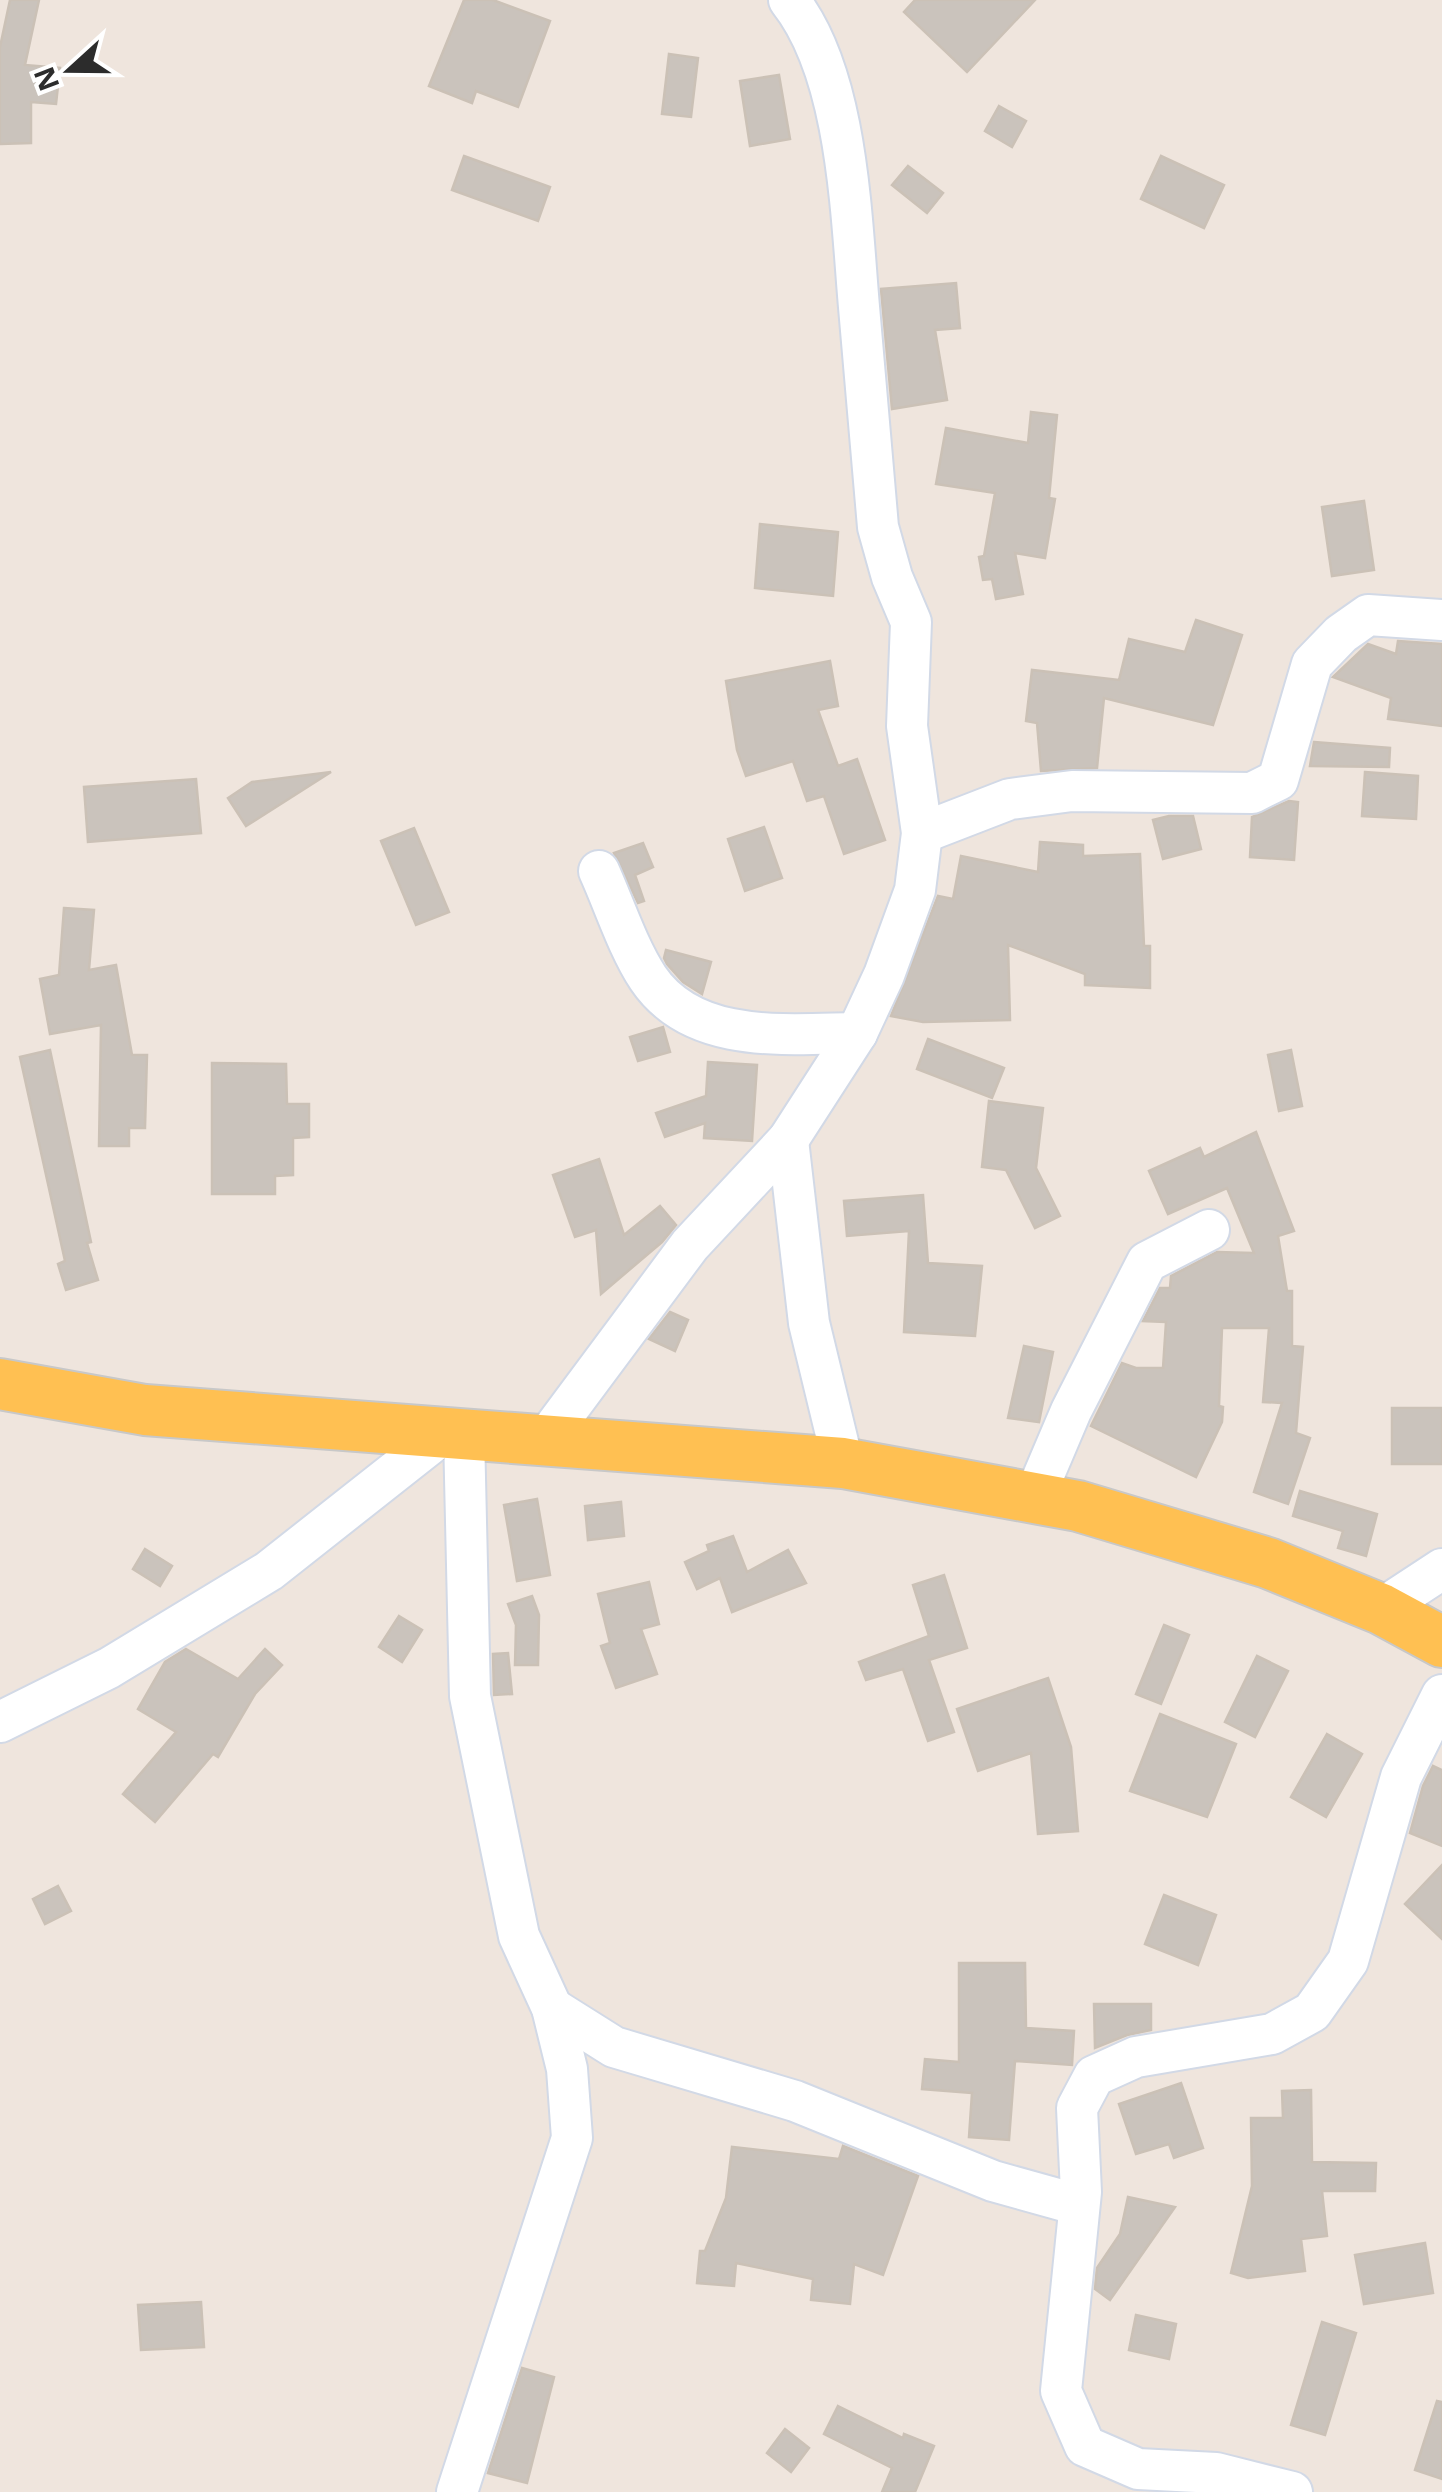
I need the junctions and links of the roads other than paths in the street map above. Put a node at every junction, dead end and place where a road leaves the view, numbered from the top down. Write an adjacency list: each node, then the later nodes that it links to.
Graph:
1 (789, 0): 3 (street)
2 (1442, 620): 3 (street)
3 (922, 833): 5 (street)
4 (599, 871): 5 (street)
5 (858, 1033): 6 (street)
6 (788, 1140): 10 (street); 11 (street)
7 (1209, 1230): 12 (street)
8 (0, 1384): 9 (main road)
9 (454, 1434): 10 (main road); 17 (street); 18 (street)
10 (546, 1440): 11 (main road)
11 (844, 1463): 12 (main road)
12 (1034, 1498): 14 (main road)
13 (1442, 1569): 14 (street)
14 (1381, 1609): 15 (main road)
15 (1442, 1642)
16 (1442, 1695): 19 (street)
17 (0, 1722)
18 (552, 2008): 19 (street); 20 (street)
19 (1080, 2205): 21 (street)
20 (458, 2492)
21 (1292, 2492)

